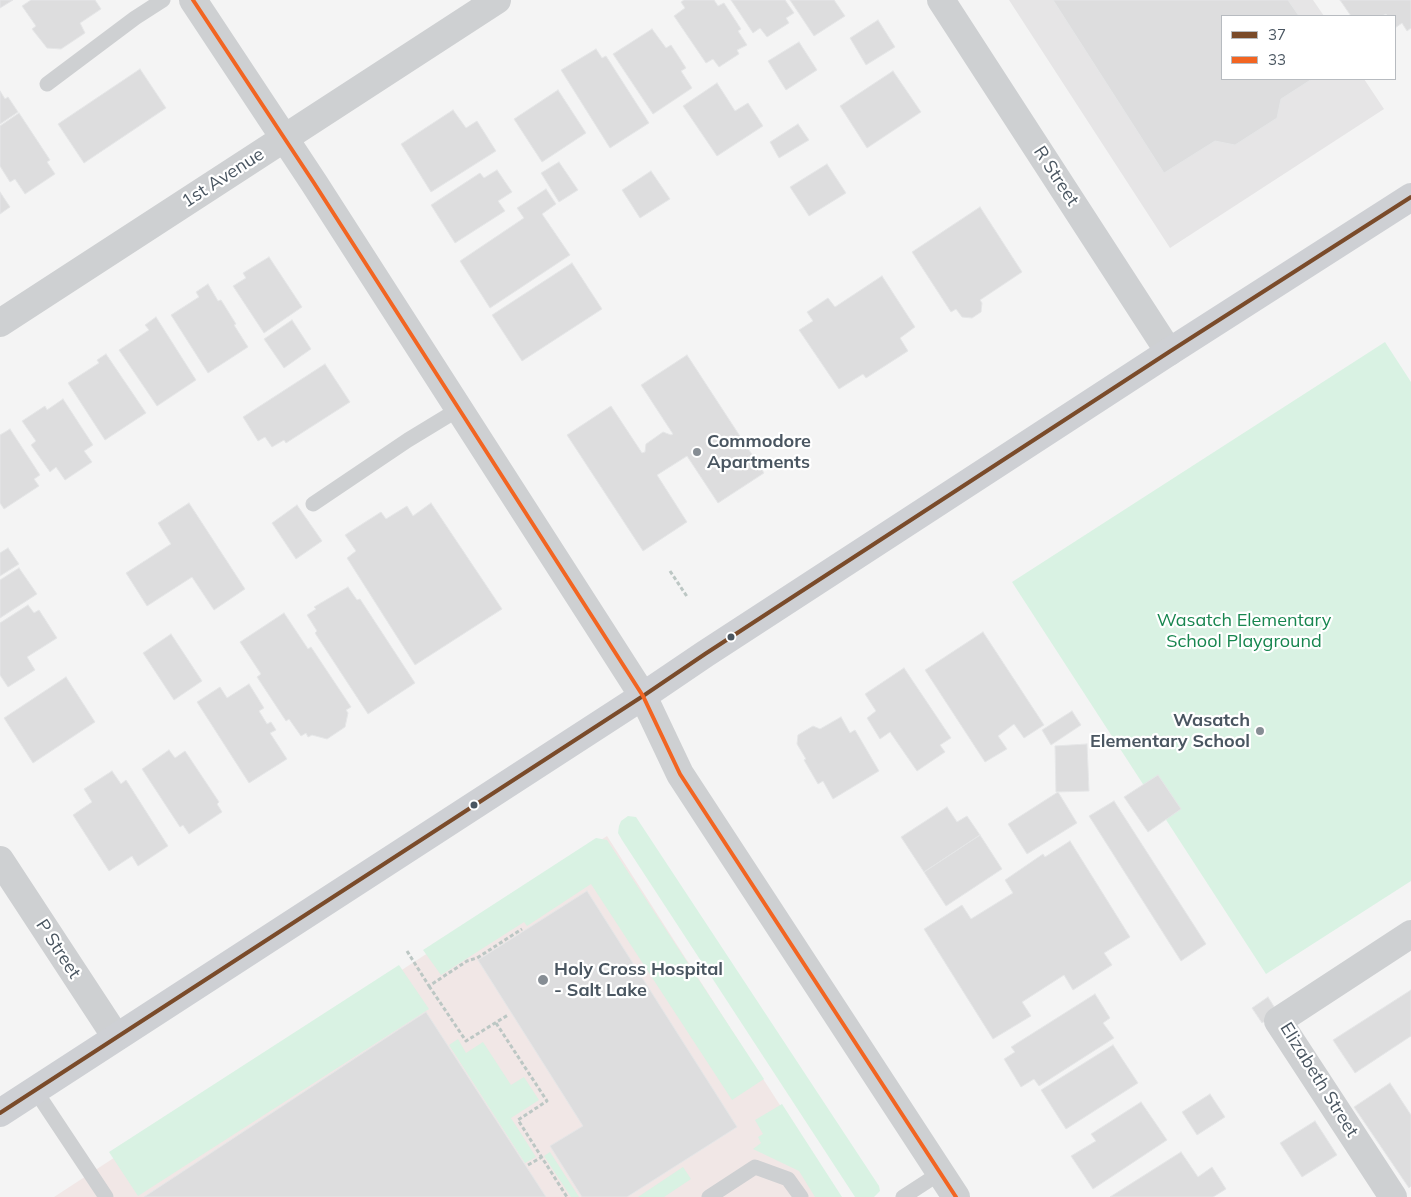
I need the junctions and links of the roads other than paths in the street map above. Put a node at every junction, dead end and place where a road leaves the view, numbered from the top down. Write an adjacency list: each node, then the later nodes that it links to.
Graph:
1 (163, 0): 5 (lane)
2 (193, 0): 6 (street)
3 (497, 0): 6 (street, 1st Avenue)
4 (941, 0): 9 (street, R Street)
5 (47, 84)
6 (284, 138): 8 (street, 1st Avenue); 10 (street)
7 (1411, 197): 9 (main road)
8 (0, 323)
9 (1169, 352): 12 (main road)
10 (459, 409): 11 (lane); 12 (street)
11 (313, 504)
12 (643, 696): 15 (main road); 18 (street)
13 (0, 860): 15 (street, P Street)
14 (1411, 934): 24 (street, Elizabeth Street)
15 (116, 1037): 16 (main road)
16 (35, 1090): 17 (main road); 19 (lane)
17 (0, 1112)
18 (940, 1173): 22 (lane); 23 (street)
19 (106, 1197)
20 (709, 1197): 21 (lane)
21 (801, 1197)
22 (903, 1197)
23 (956, 1197)
24 (1392, 1197)

